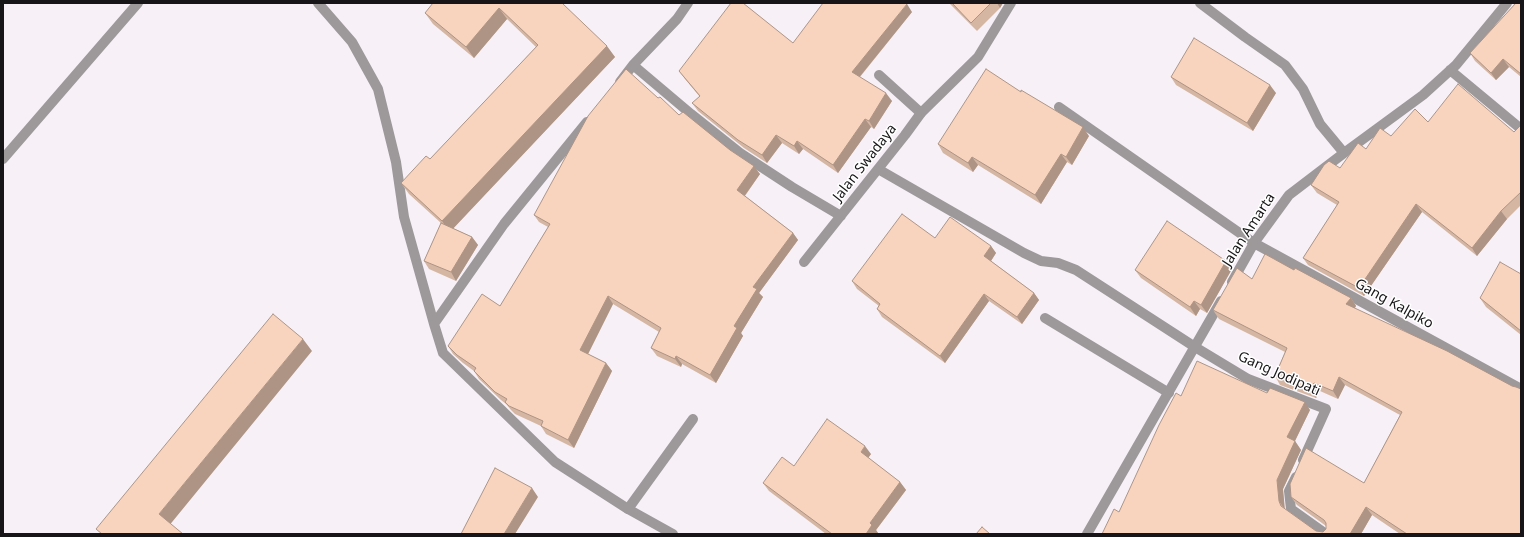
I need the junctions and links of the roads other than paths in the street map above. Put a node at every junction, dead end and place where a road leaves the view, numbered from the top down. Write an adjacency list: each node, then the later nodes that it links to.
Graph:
1 (138, 3): 16 (street)
2 (318, 3): 22 (street)
3 (688, 3): 7 (street)
4 (1011, 3): 12 (street, Jalan Swadaya)
5 (1200, 3): 15 (street)
6 (1507, 3): 8 (street, Jalan Amarta)
7 (633, 65): 10 (street); 18 (street, Jalan Swadaya)
8 (1450, 70): 14 (street); 15 (street, Jalan Amarta)
9 (879, 75): 12 (street)
10 (613, 90)
11 (1059, 107): 19 (street, Gang Kalpiko)
12 (921, 113): 17 (street, Jalan Swadaya)
13 (593, 115): 22 (street)
14 (1521, 129)
15 (1344, 153): 19 (street, Jalan Amarta)
16 (3, 159)
17 (878, 169): 18 (street, Jalan Swadaya); 23 (street)
18 (841, 216): 20 (street)
19 (1254, 243): 23 (street, Jalan Amarta); 24 (street, Gang Kalpiko)
20 (804, 262)
21 (1045, 318): 25 (street)
22 (434, 324): 27 (street)
23 (1195, 347): 25 (street, Jalan Amarta); 30 (street, Gang Jodipati)
24 (1521, 389)
25 (1169, 393): 29 (street, Jalan Amarta)
26 (693, 419): 27 (street)
27 (628, 509): 28 (street)
28 (673, 534)
29 (1087, 534)
30 (1326, 534)

